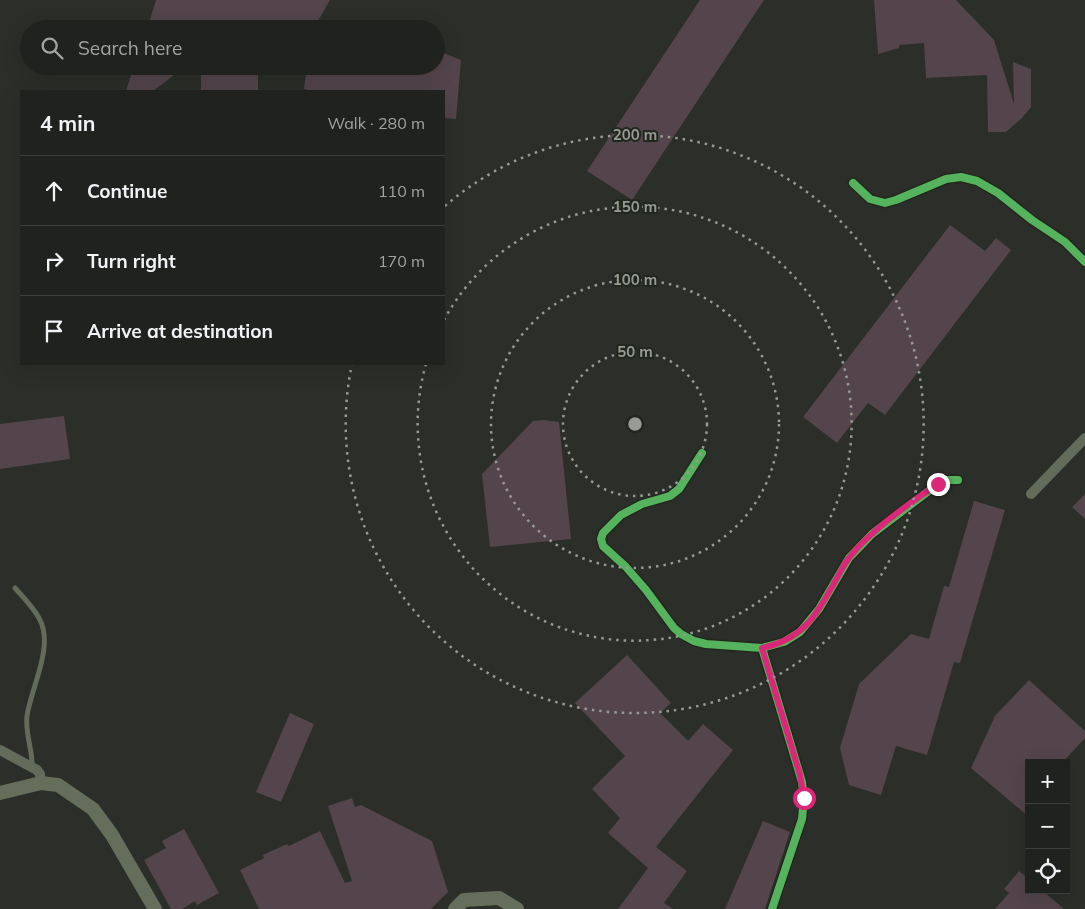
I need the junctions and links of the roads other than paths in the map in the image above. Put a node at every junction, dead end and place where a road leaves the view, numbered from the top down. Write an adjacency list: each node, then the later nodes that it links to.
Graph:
1 (853, 183): 2 (street)
2 (1085, 262)
3 (1085, 438): 6 (street)
4 (702, 453): 8 (street)
5 (958, 480): 8 (street)
6 (1031, 494)
7 (15, 588): 10 (lane)
8 (762, 648): 16 (street)
9 (0, 750): 10 (street)
10 (32, 766): 11 (street)
11 (41, 783): 12 (main road); 13 (main road)
12 (0, 793)
13 (155, 909)
14 (456, 909): 15 (main road)
15 (517, 909)
16 (772, 909)

